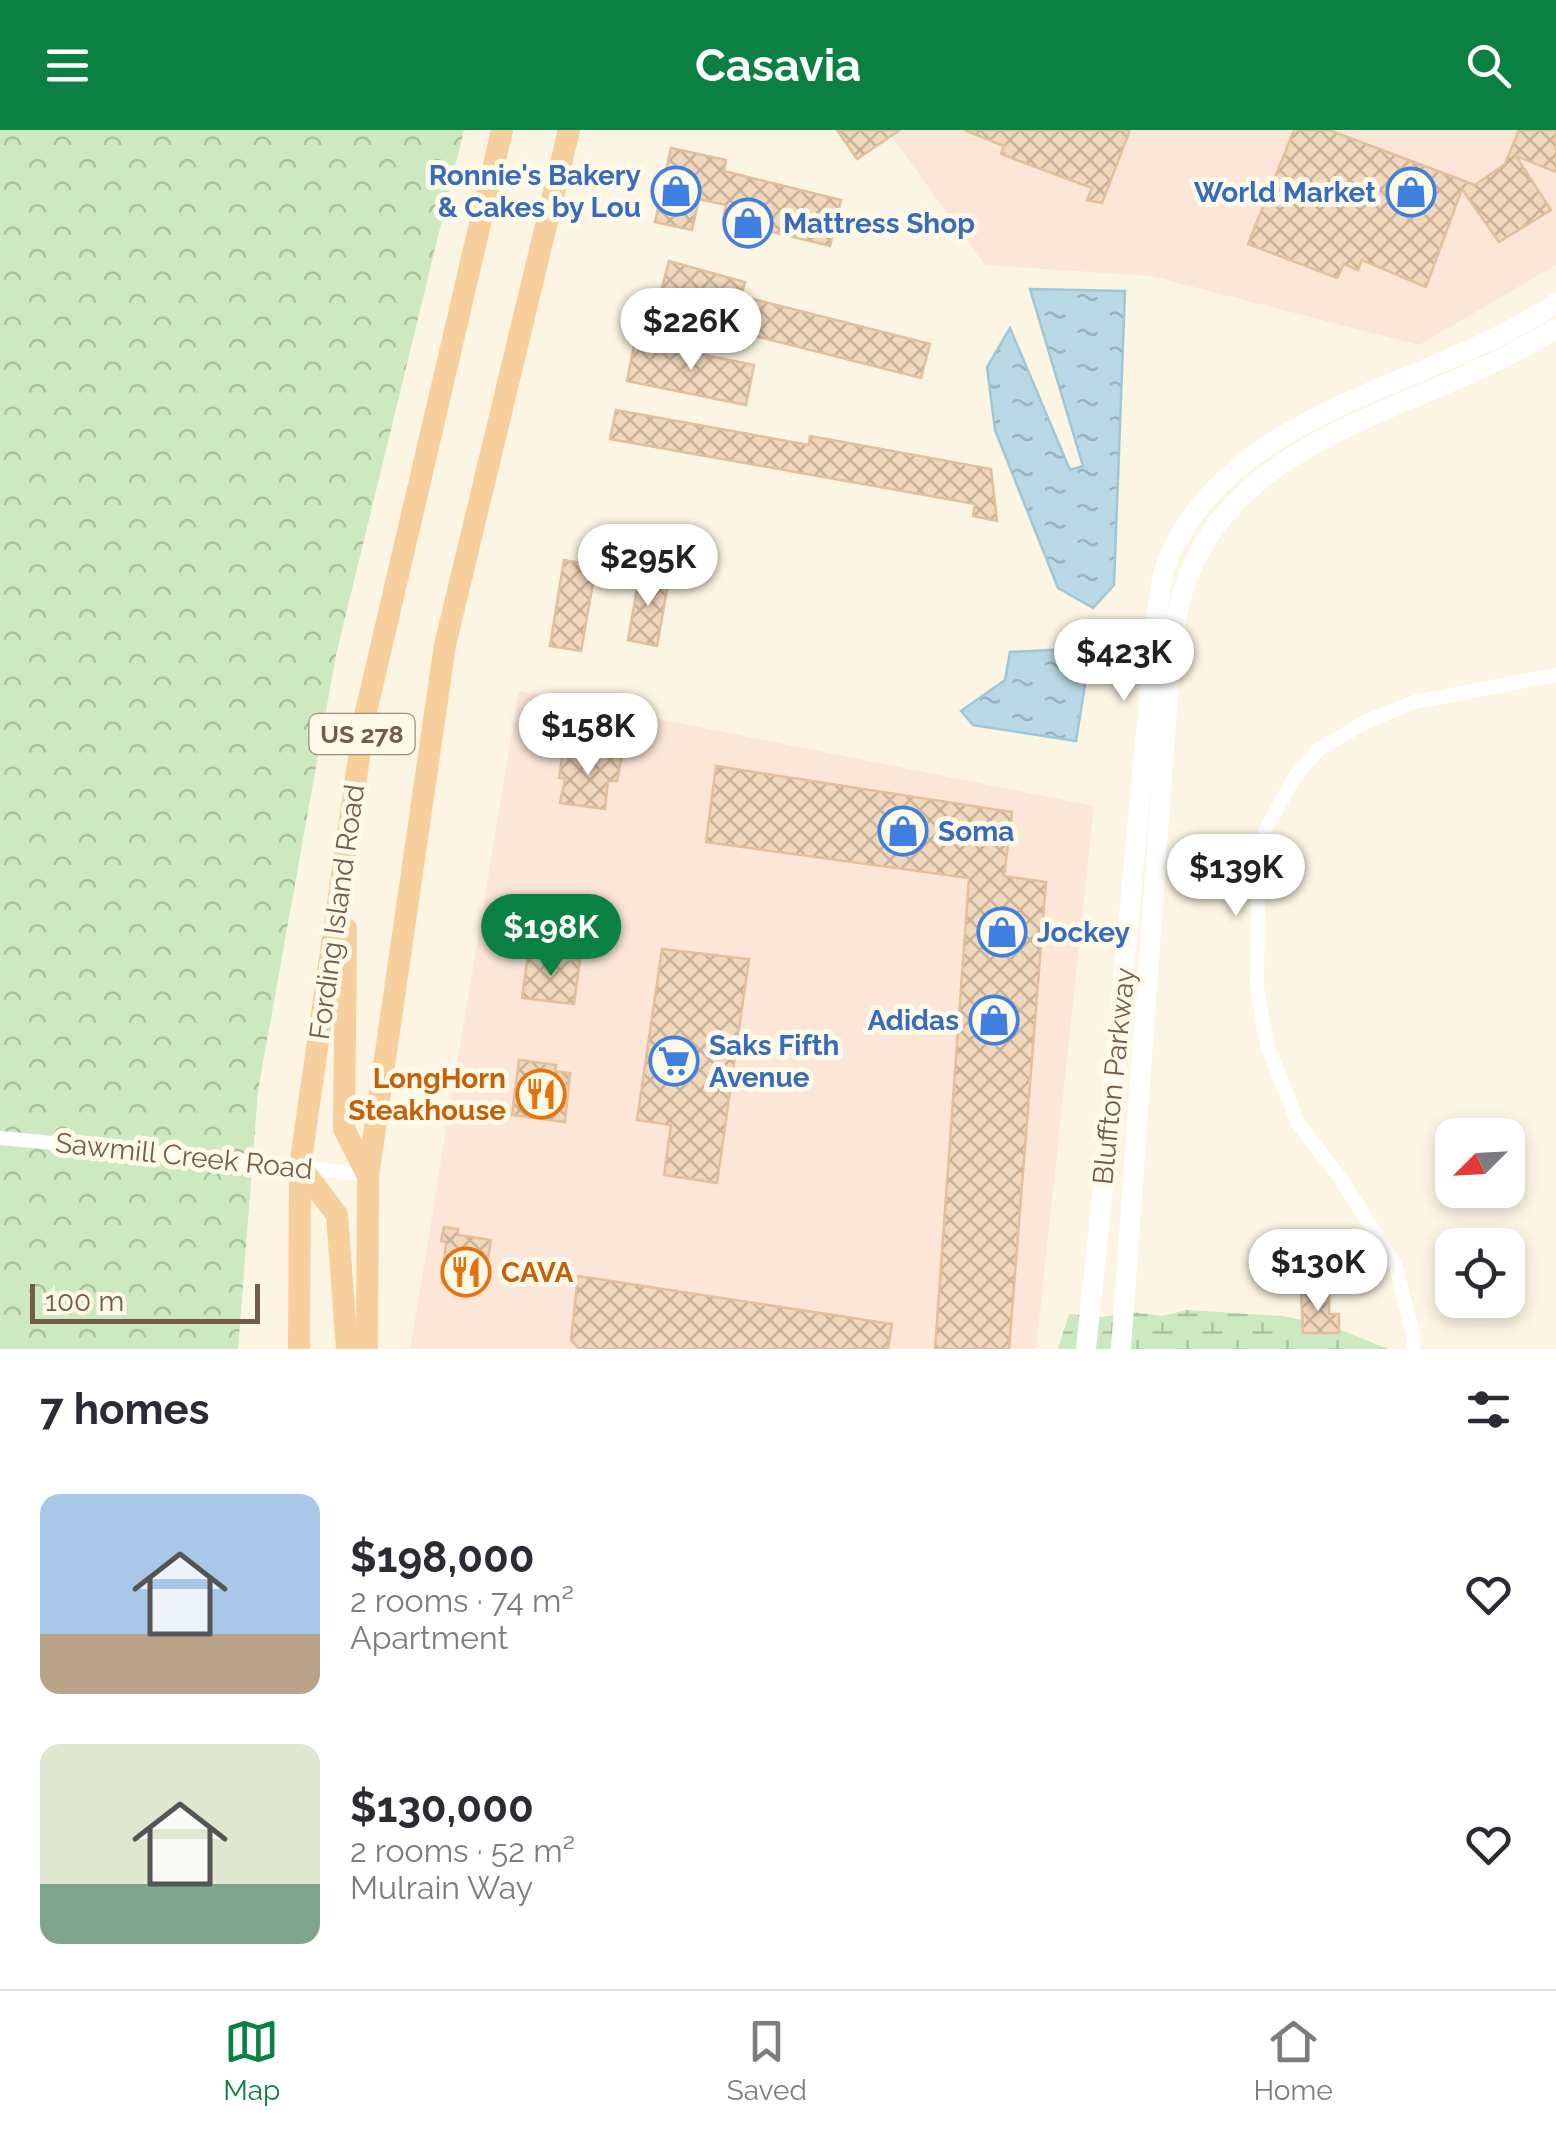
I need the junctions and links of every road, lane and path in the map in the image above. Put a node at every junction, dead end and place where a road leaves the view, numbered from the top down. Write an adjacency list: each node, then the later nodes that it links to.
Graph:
1 (502, 130): 6 (highway, Fording Island Road / US 278)
2 (569, 130): 9 (highway, US 278)
3 (1556, 303): 13 (main road, Bluffton Parkway)
4 (1556, 329): 14 (main road, Bluffton Parkway)
5 (1556, 675): 15 (street)
6 (347, 841): 8 (highway, Fording Island Road / US 278); 9 (highway)
7 (0, 1138): 8 (street, Sawmill Creek Road)
8 (300, 1166): 9 (street, Sawmill Creek Road); 10 (highway, Fording Island Road / US 278); 11 (highway)
9 (368, 1176): 12 (highway, US 278)
10 (299, 1349)
11 (348, 1349)
12 (367, 1349)
13 (1086, 1349)
14 (1121, 1349)
15 (1414, 1349)

